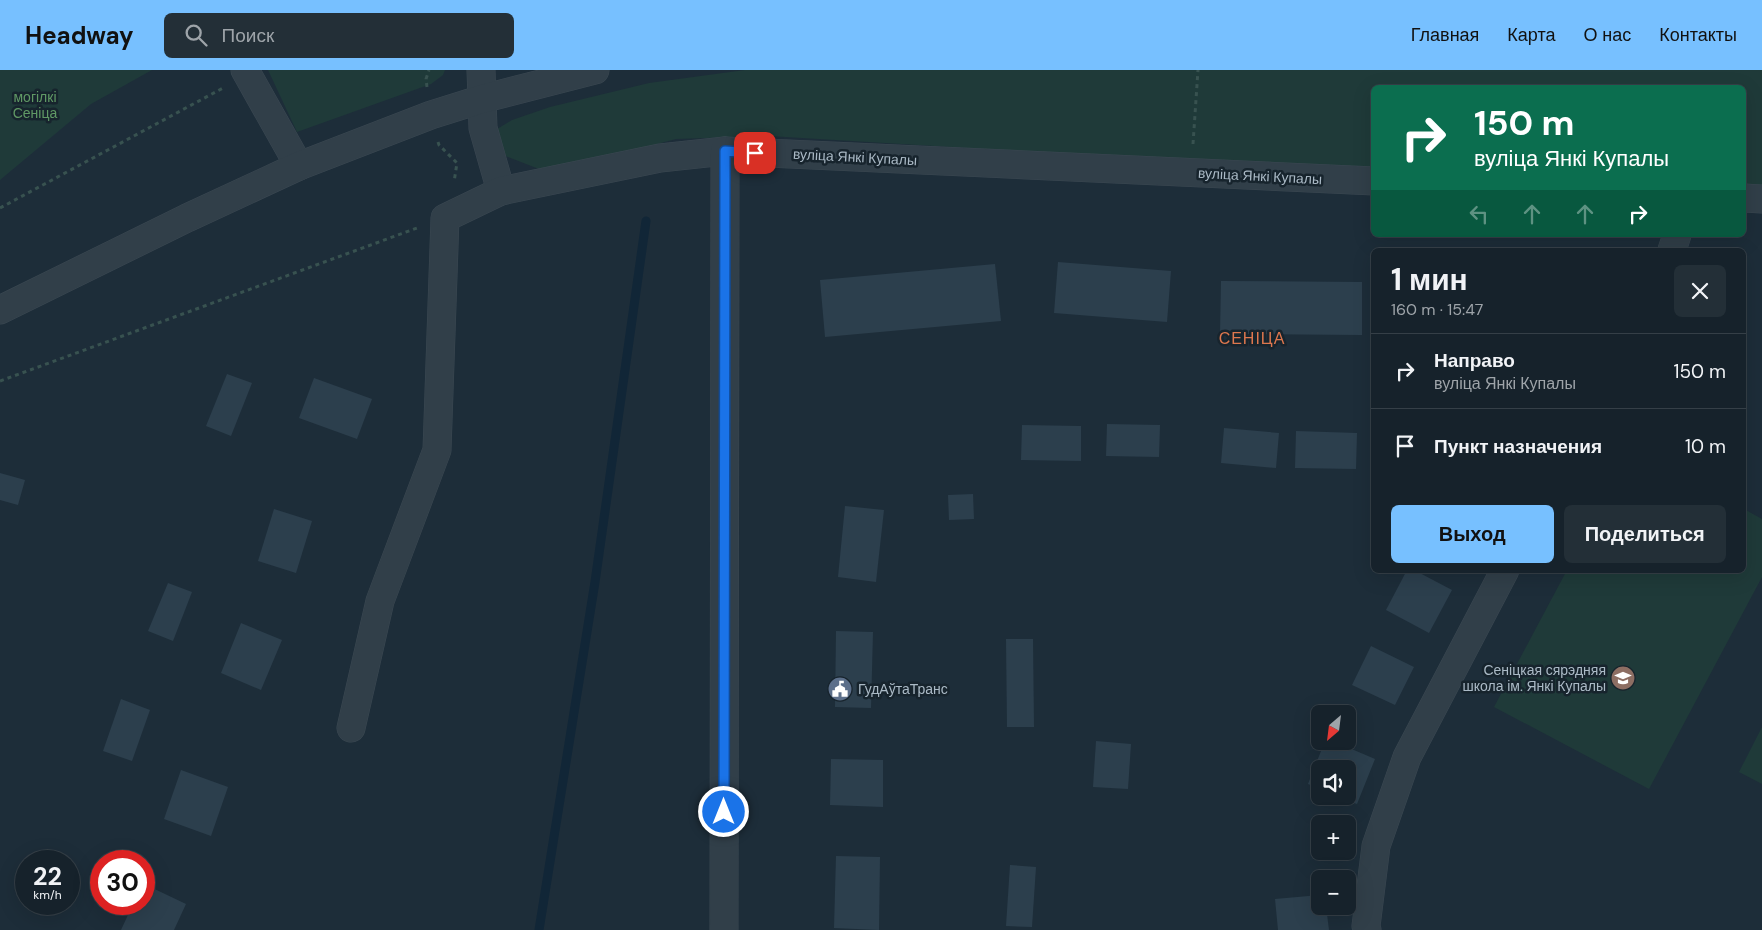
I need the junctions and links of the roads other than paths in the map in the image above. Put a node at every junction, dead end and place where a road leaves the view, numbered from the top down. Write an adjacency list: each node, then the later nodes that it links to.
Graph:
1 (481, 70): 4 (street)
2 (595, 70): 4 (street)
3 (246, 72): 6 (street)
4 (482, 99): 6 (street); 8 (street)
5 (725, 151): 7 (street, вуліца Янкі Купалы); 8 (street, вуліца Янкі Купалы); 14 (street)
6 (299, 166): 11 (street)
7 (1371, 181)
8 (502, 191): 13 (street, вуліца Янкі Купалы)
9 (1746, 198): 10 (street)
10 (1762, 199)
11 (0, 310)
12 (1503, 573): 15 (street)
13 (351, 728)
14 (724, 930)
15 (1367, 930)

